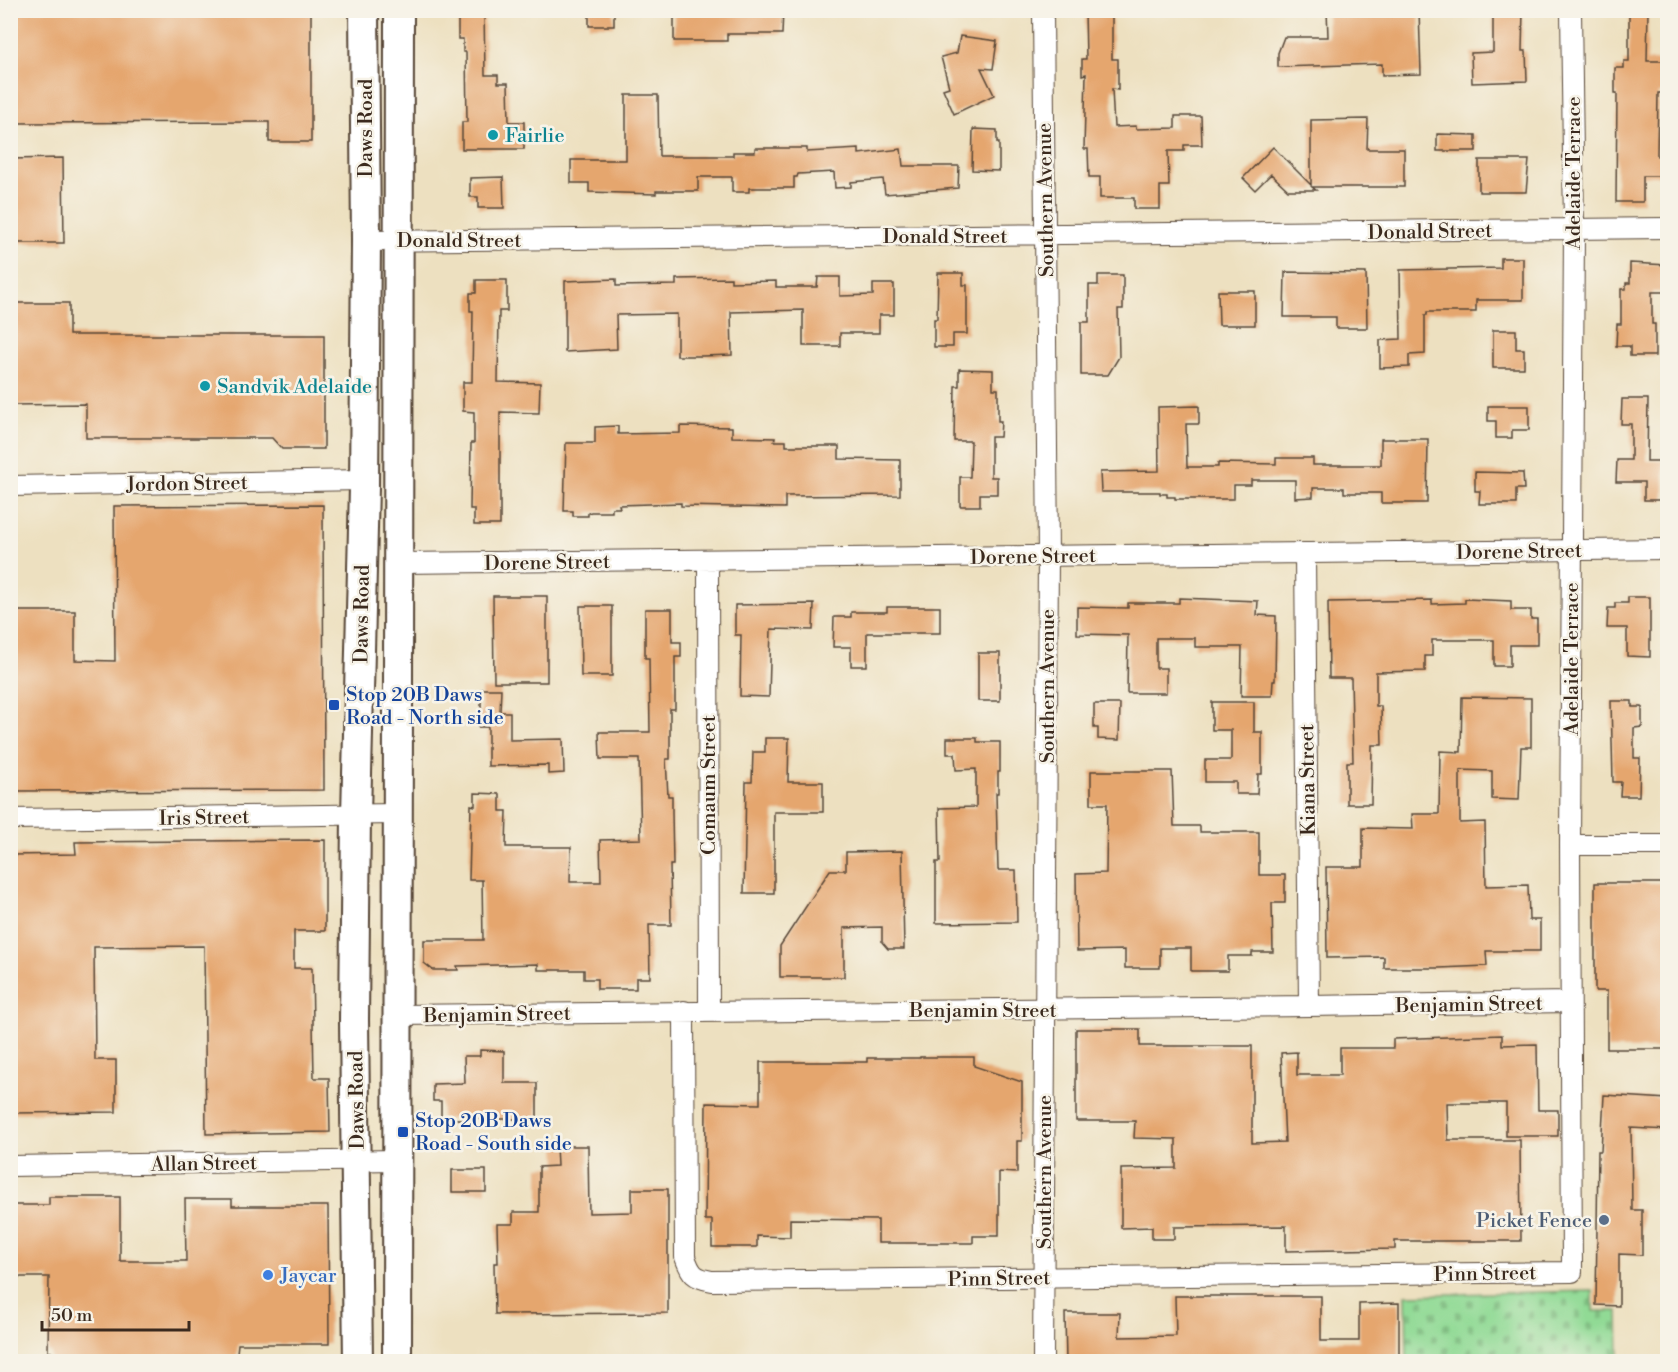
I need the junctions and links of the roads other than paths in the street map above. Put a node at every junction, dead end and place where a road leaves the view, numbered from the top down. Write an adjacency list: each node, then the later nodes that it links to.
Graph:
1 (364, 10): 9 (main road, Daws Road)
2 (399, 10): 8 (main road, Daws Road)
3 (1043, 10): 7 (street, Southern Avenue)
4 (1571, 10): 6 (street, Adelaide Terrace)
5 (1668, 228): 6 (street, Donald Street)
6 (1574, 229): 7 (street, Donald Street); 13 (street, Adelaide Terrace)
7 (1045, 235): 8 (street, Donald Street); 15 (street, Southern Avenue)
8 (398, 240): 9 (street, Donald Street); 17 (main road, Daws Road)
9 (366, 241): 10 (main road, Daws Road)
10 (364, 480): 11 (street, Jordon Street); 19 (main road, Daws Road)
11 (10, 486)
12 (1668, 549): 13 (street, Dorene Street)
13 (1572, 550): 14 (street, Dorene Street); 21 (street, Adelaide Terrace)
14 (1305, 553): 15 (street, Dorene Street); 24 (street, Kiana Street)
15 (1048, 556): 16 (street, Dorene Street); 25 (street, Southern Avenue)
16 (708, 560): 17 (street, Dorene Street); 27 (street, Comaum Street)
17 (398, 563): 18 (main road, Daws Road)
18 (397, 814): 19 (street, Iris Street); 28 (main road, Daws Road)
19 (356, 815): 20 (street, Iris Street); 29 (main road, Daws Road)
20 (10, 819)
21 (1570, 845): 22 (street); 23 (street, Adelaide Terrace)
22 (1668, 845)
23 (1570, 1002): 24 (street, Benjamin Street); 32 (street, Adelaide Terrace)
24 (1309, 1006): 25 (street, Benjamin Street)
25 (1045, 1009): 27 (street, Benjamin Street); 33 (street, Southern Avenue)
26 (684, 1011): 27 (street, Benjamin Street); 28 (street, Benjamin Street); 33 (street, Pinn Street)
27 (709, 1011)
28 (397, 1015): 30 (main road, Daws Road)
29 (357, 1160): 30 (street, Allan Street); 31 (street, Allan Street); 34 (main road, Daws Road)
30 (397, 1160): 35 (main road, Daws Road)
31 (10, 1166)
32 (1572, 1272): 33 (street, Pinn Street)
33 (1043, 1278): 36 (street, Southern Avenue)
34 (358, 1362)
35 (396, 1362)
36 (1043, 1362)

